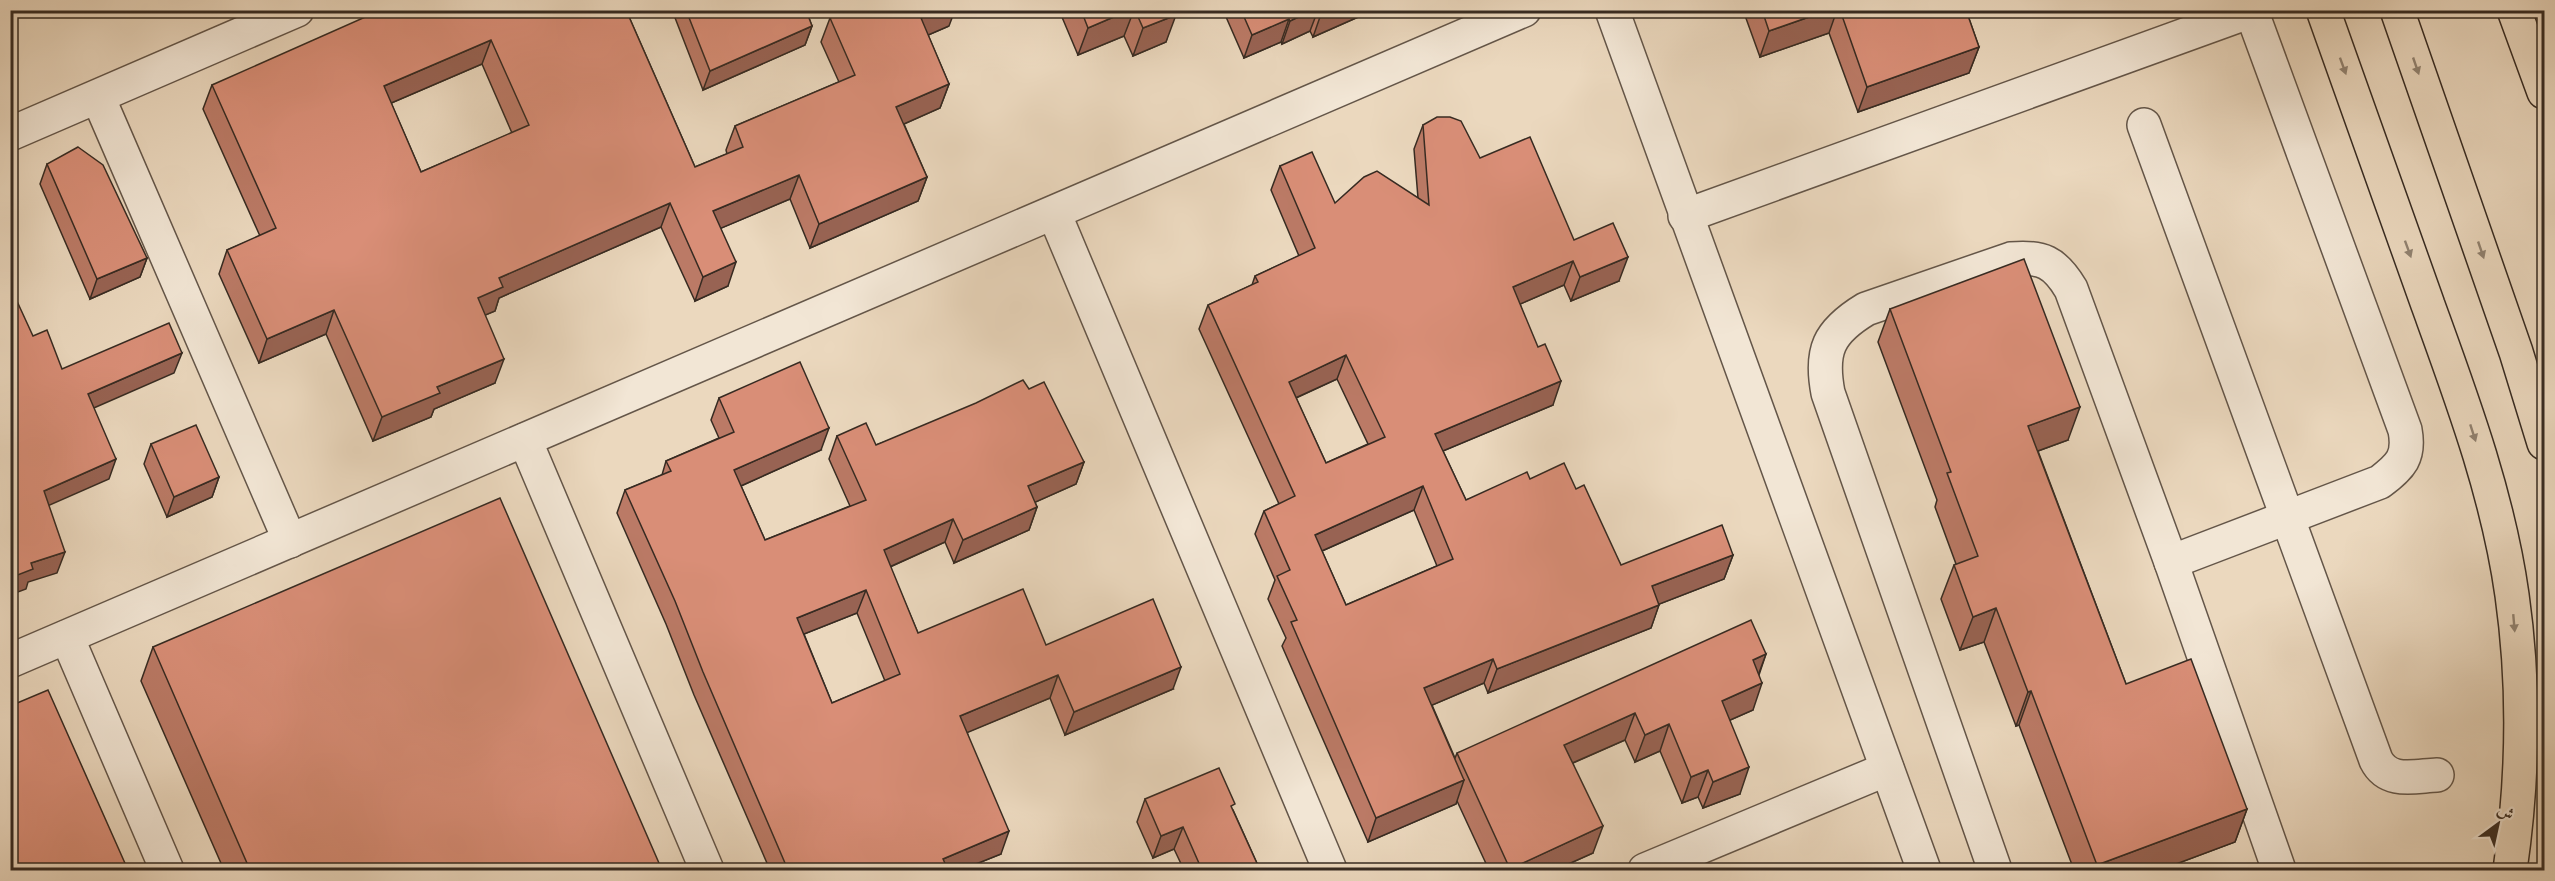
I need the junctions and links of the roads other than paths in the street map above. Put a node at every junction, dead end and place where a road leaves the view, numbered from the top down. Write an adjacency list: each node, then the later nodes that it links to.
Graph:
1 (297, 10): 9 (street)
2 (1524, 10): 12 (street)
3 (1612, 10): 13 (street)
4 (2323, 10): 30 (highway, one-way to 30)
5 (2397, 10): 15 (highway, one-way to 15)
6 (2514, 10): 8 (highway)
7 (2251, 11): 13 (street); 16 (street)
8 (2544, 92)
9 (98, 97): 11 (street); 17 (street)
10 (2145, 125): 16 (street)
11 (10, 134)
12 (1054, 213): 14 (street); 25 (street)
13 (1685, 216): 21 (street)
14 (525, 440): 17 (street); 24 (street)
15 (2544, 443)
16 (2287, 519): 18 (street); 22 (street)
17 (290, 541): 19 (street)
18 (2171, 562): 28 (street); 29 (street)
19 (67, 637): 20 (street); 23 (street)
20 (10, 661)
21 (1887, 769): 26 (street); 27 (street)
22 (2437, 775)
23 (167, 870)
24 (707, 870)
25 (1330, 870)
26 (1645, 870)
27 (1924, 870)
28 (1995, 870)
29 (2279, 870)
30 (2510, 870)

